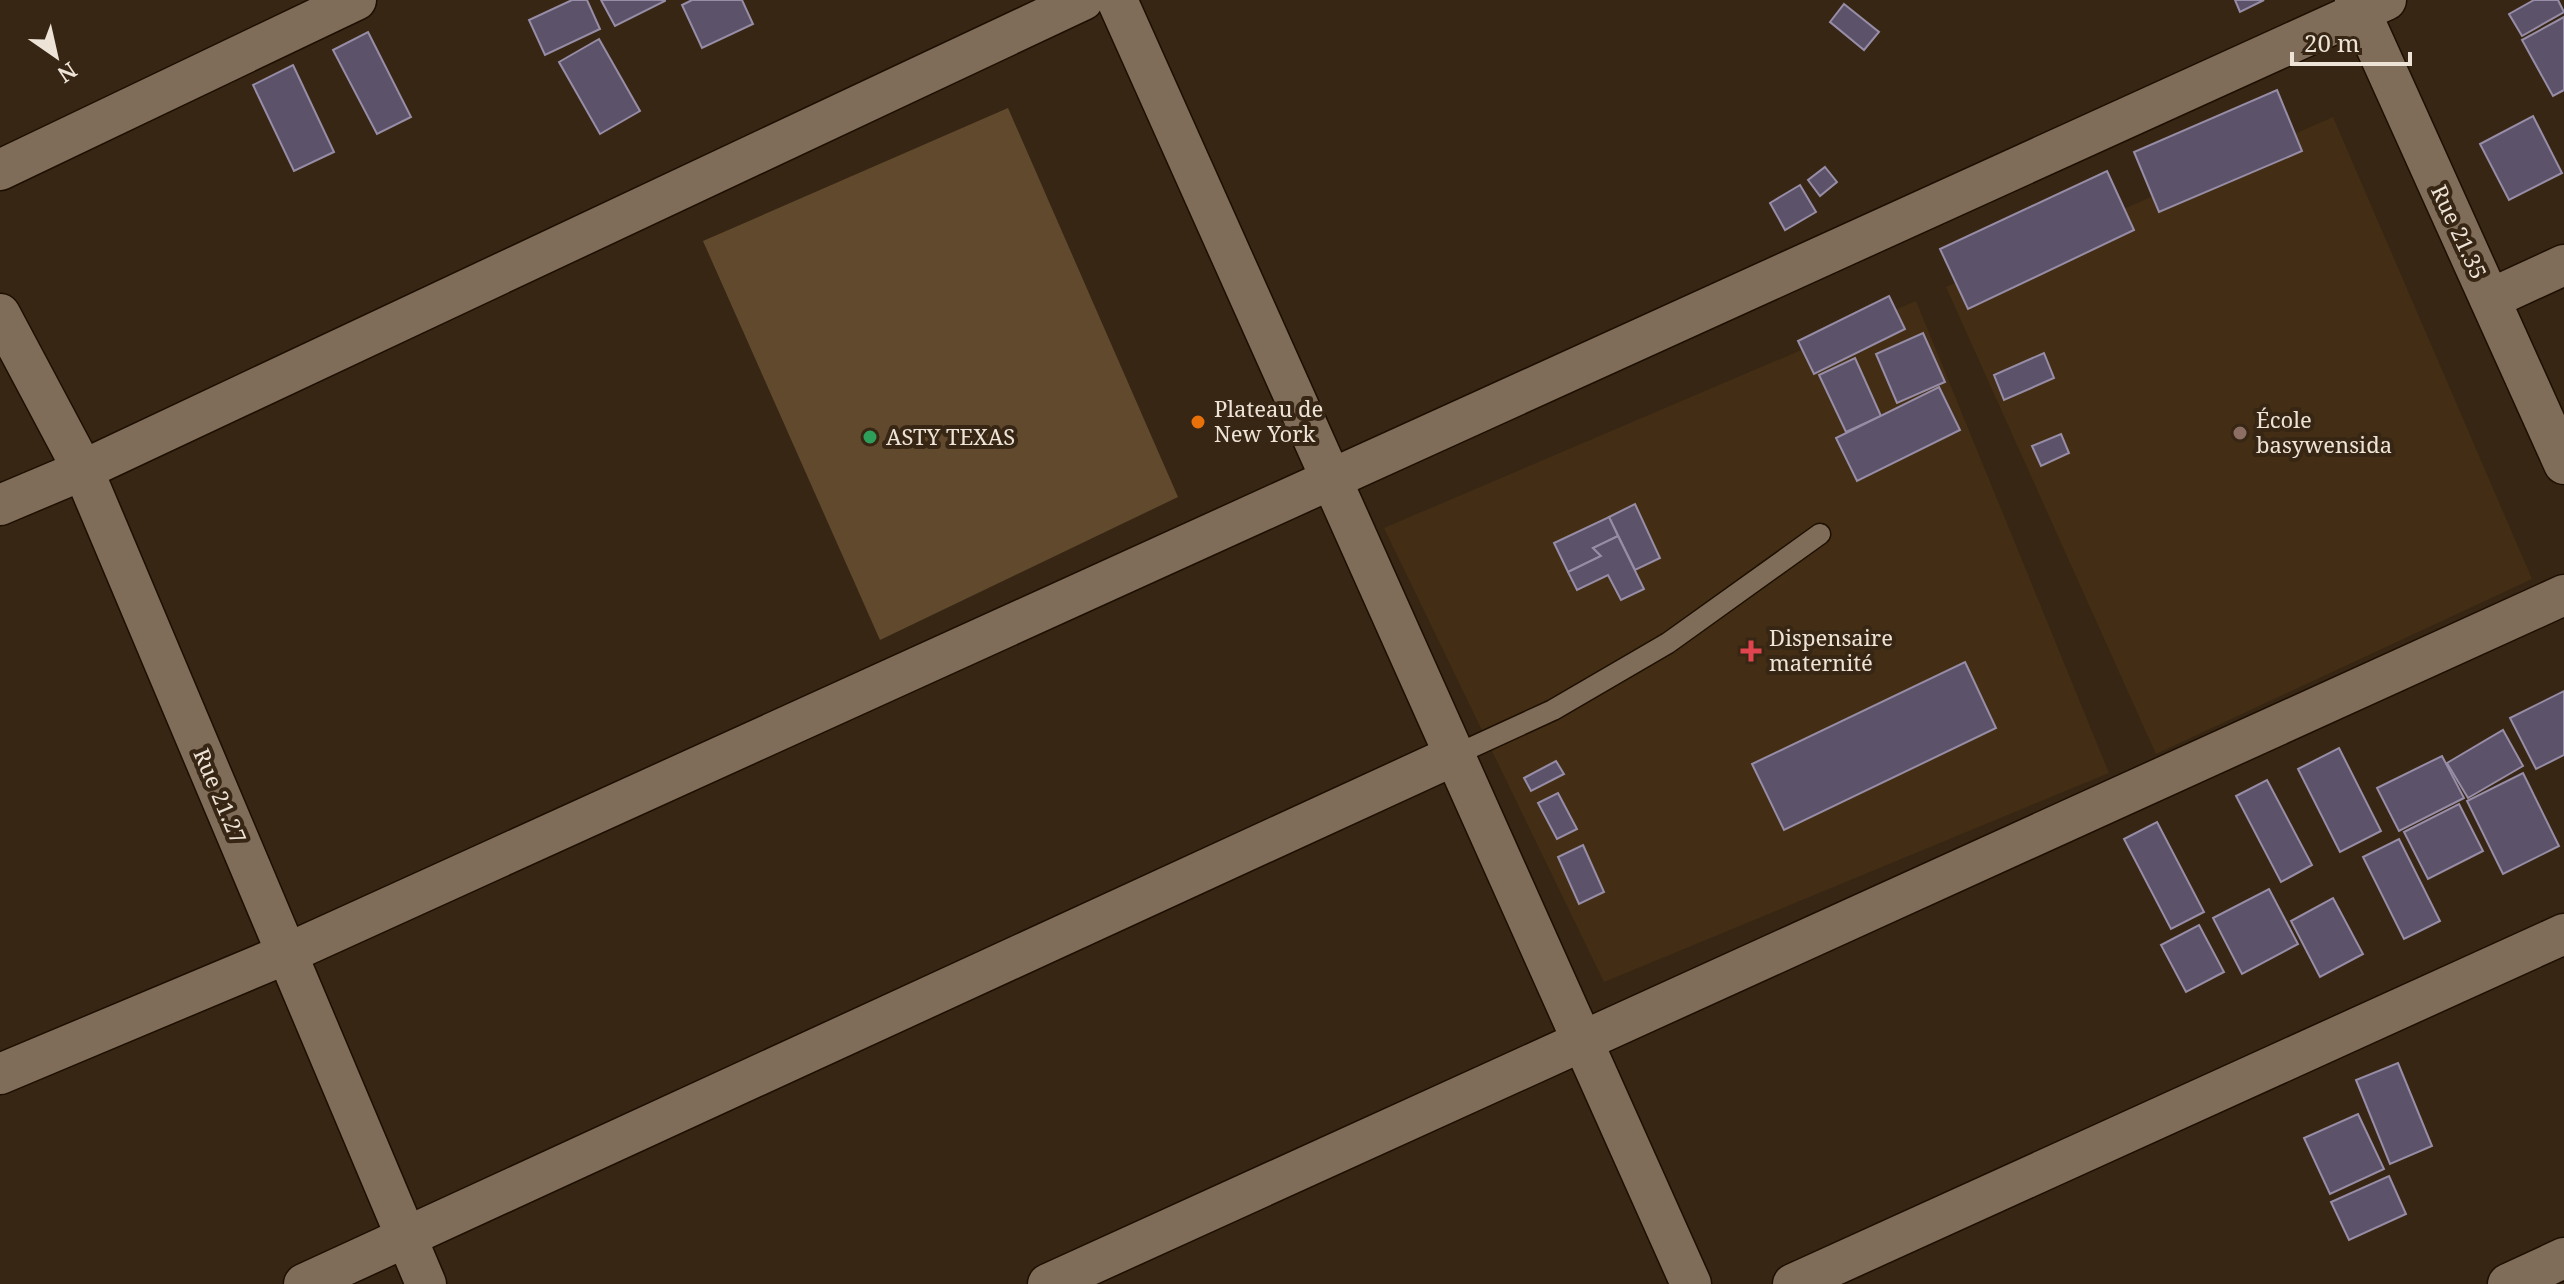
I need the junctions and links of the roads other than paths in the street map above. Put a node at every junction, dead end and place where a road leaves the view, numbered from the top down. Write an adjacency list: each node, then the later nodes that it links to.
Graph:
1 (356, 0): 5 (street)
2 (1083, 0): 10 (street)
3 (1117, 0): 11 (street)
4 (2366, 4): 7 (street, Rue 21.35); 11 (street)
5 (0, 170)
6 (2564, 265): 7 (street)
7 (2490, 299): 9 (street, Rue 21.35)
8 (0, 314): 10 (street, Rue 21.27)
9 (2564, 464)
10 (83, 470): 12 (street); 17 (street, Rue 21.27)
11 (1333, 479): 15 (street); 17 (street)
12 (0, 505)
13 (1820, 534): 15 (lane)
14 (2564, 595): 18 (street)
15 (1455, 755): 18 (street); 20 (street)
16 (2564, 934): 26 (street)
17 (286, 954): 19 (street); 20 (street, Rue 21.27)
18 (1584, 1040): 24 (street); 25 (street)
19 (0, 1074)
20 (405, 1238): 22 (street); 23 (street, Rue 21.27)
21 (2564, 1258): 27 (street)
22 (304, 1284)
23 (426, 1284)
24 (1048, 1284)
25 (1691, 1284)
26 (1793, 1284)
27 (2508, 1284)

